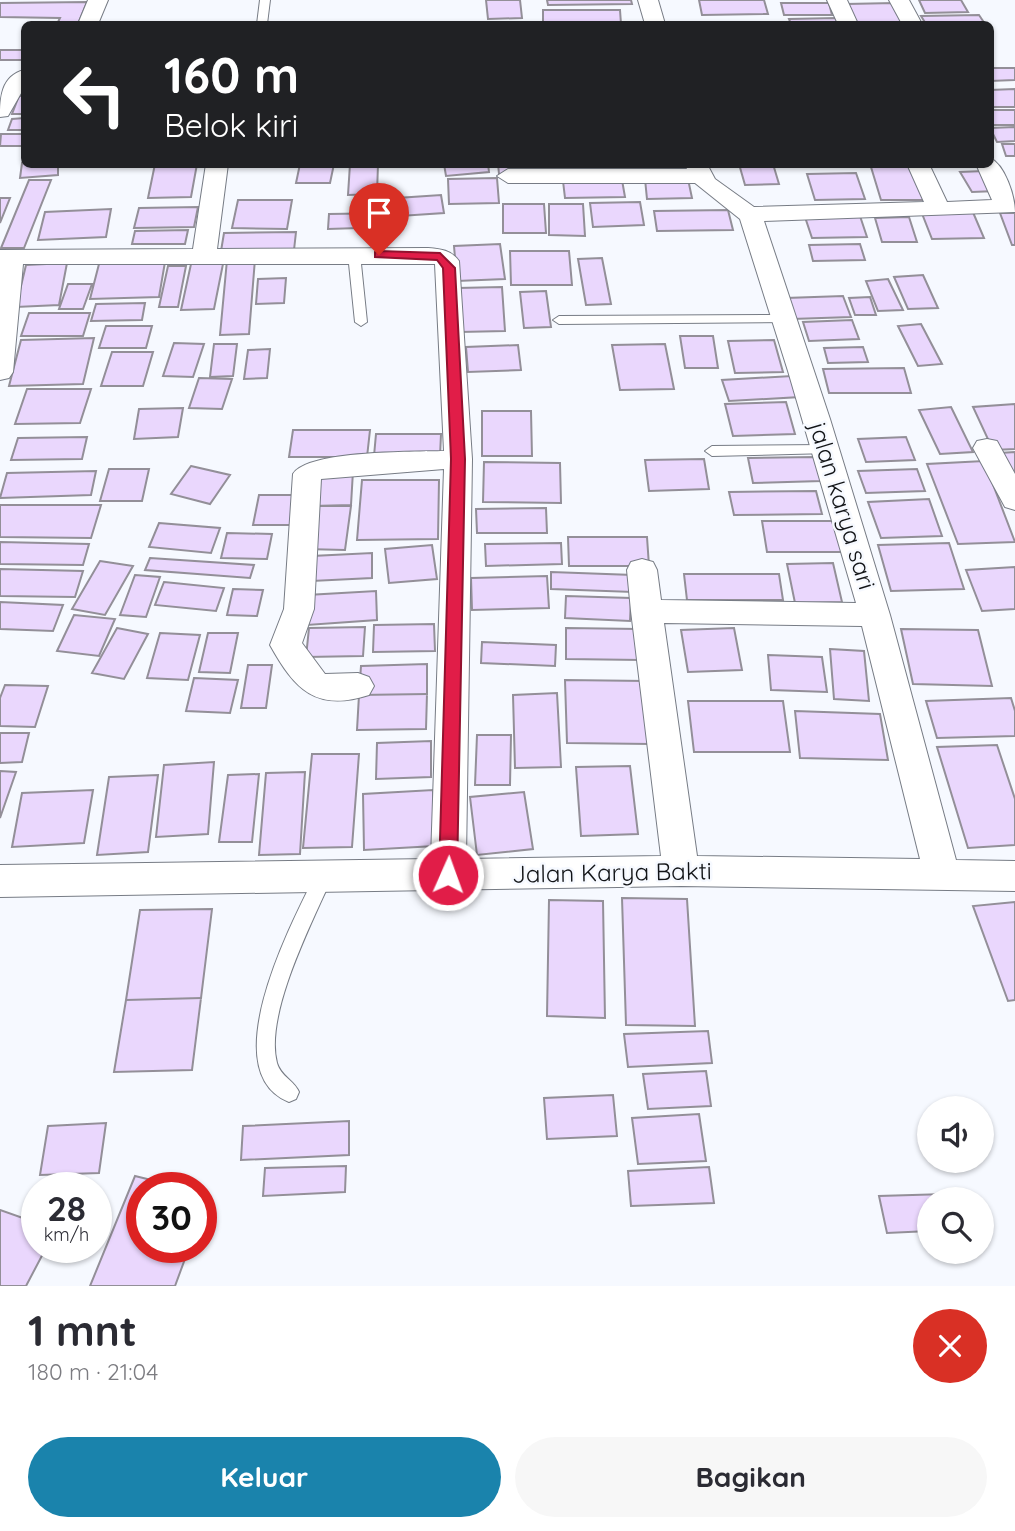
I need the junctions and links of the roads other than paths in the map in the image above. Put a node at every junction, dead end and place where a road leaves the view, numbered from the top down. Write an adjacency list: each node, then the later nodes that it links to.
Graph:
1 (98, 0): 7 (street)
2 (265, 0): 3 (lane); 8 (lane)
3 (271, 0)
4 (648, 0): 9 (street)
5 (837, 0): 10 (street)
6 (899, 0): 11 (street)
7 (89, 21)
8 (262, 21)
9 (654, 21)
10 (847, 21)
11 (910, 21)
12 (21, 79): 13 (street)
13 (0, 111)
14 (216, 168): 23 (street)
15 (920, 168): 20 (street)
16 (989, 168): 19 (street)
17 (697, 170): 18 (street); 21 (street)
18 (508, 176)
19 (1011, 207): 20 (street)
20 (938, 208): 21 (street)
21 (751, 214): 25 (street, jalan karya sari)
22 (354, 254): 23 (street); 27 (lane); 32 (street)
23 (204, 256): 24 (street)
24 (6, 257): 28 (street)
25 (786, 319): 26 (lane); 30 (street, jalan karya sari)
26 (559, 320)
27 (361, 323)
28 (0, 372)
29 (987, 447): 33 (street)
30 (825, 450): 31 (lane); 36 (street, jalan karya sari)
31 (712, 451)
32 (458, 459): 37 (street); 39 (street)
33 (1015, 500)
34 (642, 570): 35 (street)
35 (646, 611): 36 (street); 38 (street)
36 (875, 615): 40 (street, jalan karya sari)
37 (358, 686)
38 (694, 871): 39 (street, Jalan Karya Bakti); 40 (street, Jalan Karya Bakti)
39 (448, 875): 41 (street, Jalan Karya Bakti)
40 (942, 875): 42 (street, Jalan Karya Bakti)
41 (324, 876): 43 (street, Jalan Karya Bakti); 44 (lane)
42 (1015, 876)
43 (0, 881)
44 (289, 1092)

